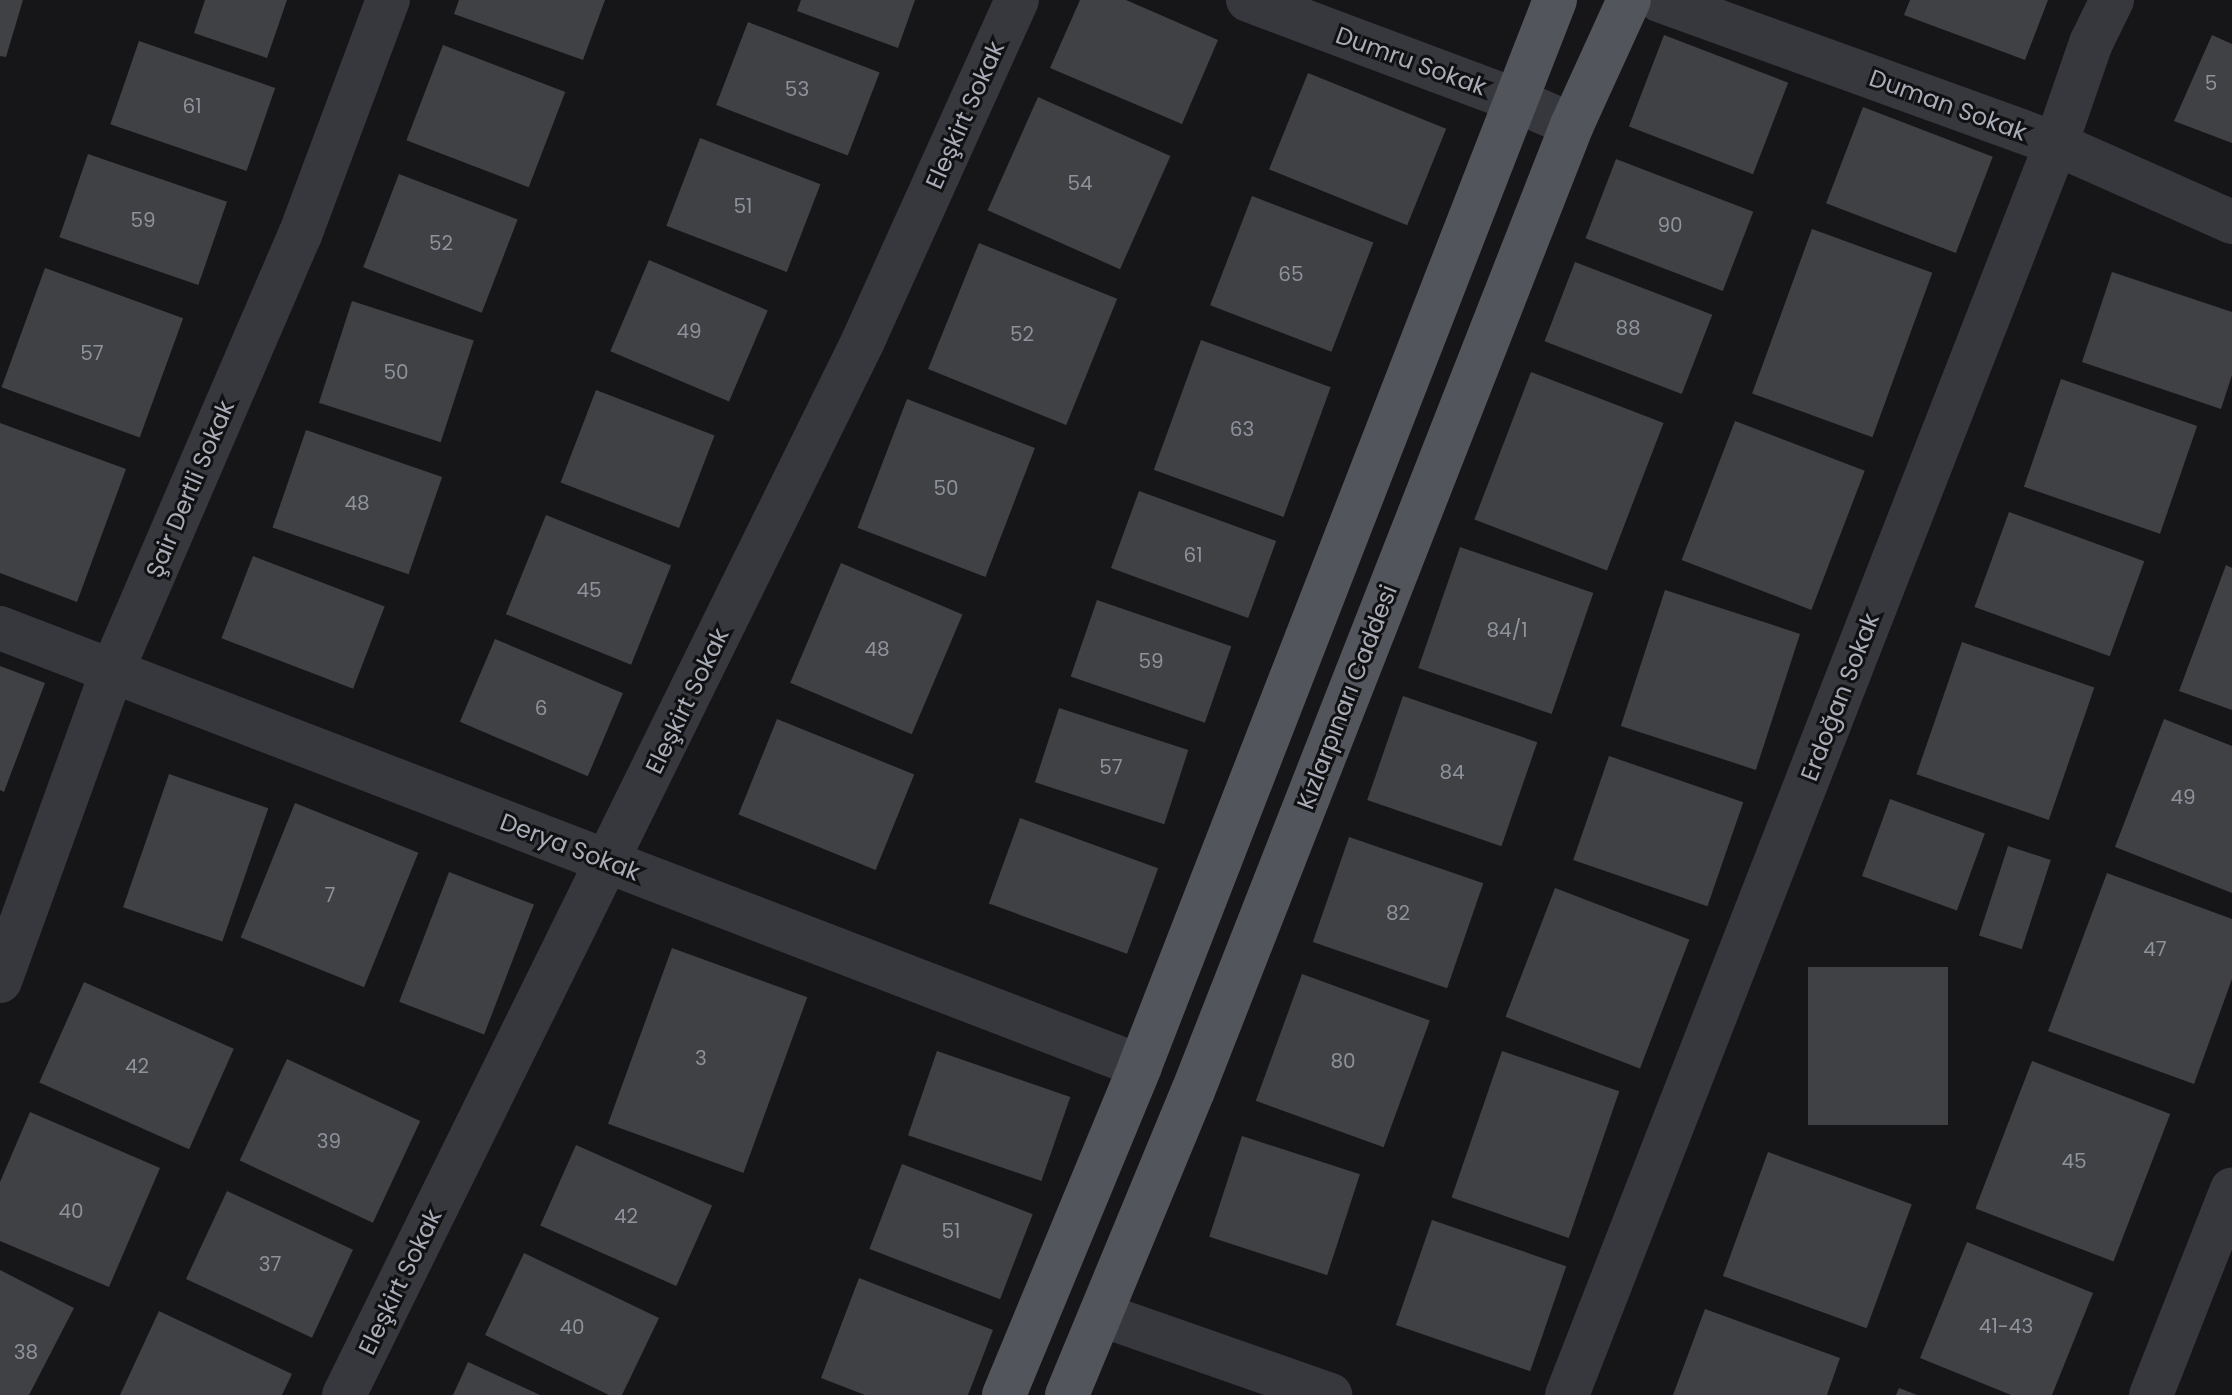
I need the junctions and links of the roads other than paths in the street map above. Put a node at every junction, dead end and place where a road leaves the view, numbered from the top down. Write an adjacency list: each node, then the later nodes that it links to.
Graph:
1 (388, 0): 13 (street, Şair Dertli Sokak)
2 (1017, 0): 14 (street, Eleşkirt Sokak)
3 (1248, 0): 8 (street, Dumru Sokak)
4 (1555, 0): 8 (main road)
5 (1629, 0): 9 (main road, Kızlarpınarı Caddesi)
6 (1659, 0): 10 (street, Duman Sokak)
7 (2112, 0): 10 (street, Erdoğan Sokak)
8 (1515, 100): 9 (street, Dumru Sokak); 16 (main road)
9 (1572, 125): 18 (main road, Kızlarpınarı Caddesi)
10 (2056, 144): 11 (street, Duman Sokak); 23 (street, Erdoğan Sokak)
11 (2232, 222)
12 (0, 628): 13 (street, Derya Sokak)
13 (112, 671): 14 (street, Derya Sokak); 15 (street, Şair Dertli Sokak)
14 (608, 861): 16 (street, Derya Sokak); 19 (street, Eleşkirt Sokak)
15 (0, 981)
16 (1140, 1066): 20 (main road)
17 (2232, 1189): 24 (street)
18 (1102, 1315): 21 (main road, Kızlarpınarı Caddesi); 22 (street)
19 (344, 1395)
20 (1004, 1395)
21 (1067, 1395)
22 (1330, 1395)
23 (1567, 1395)
24 (2151, 1395)

